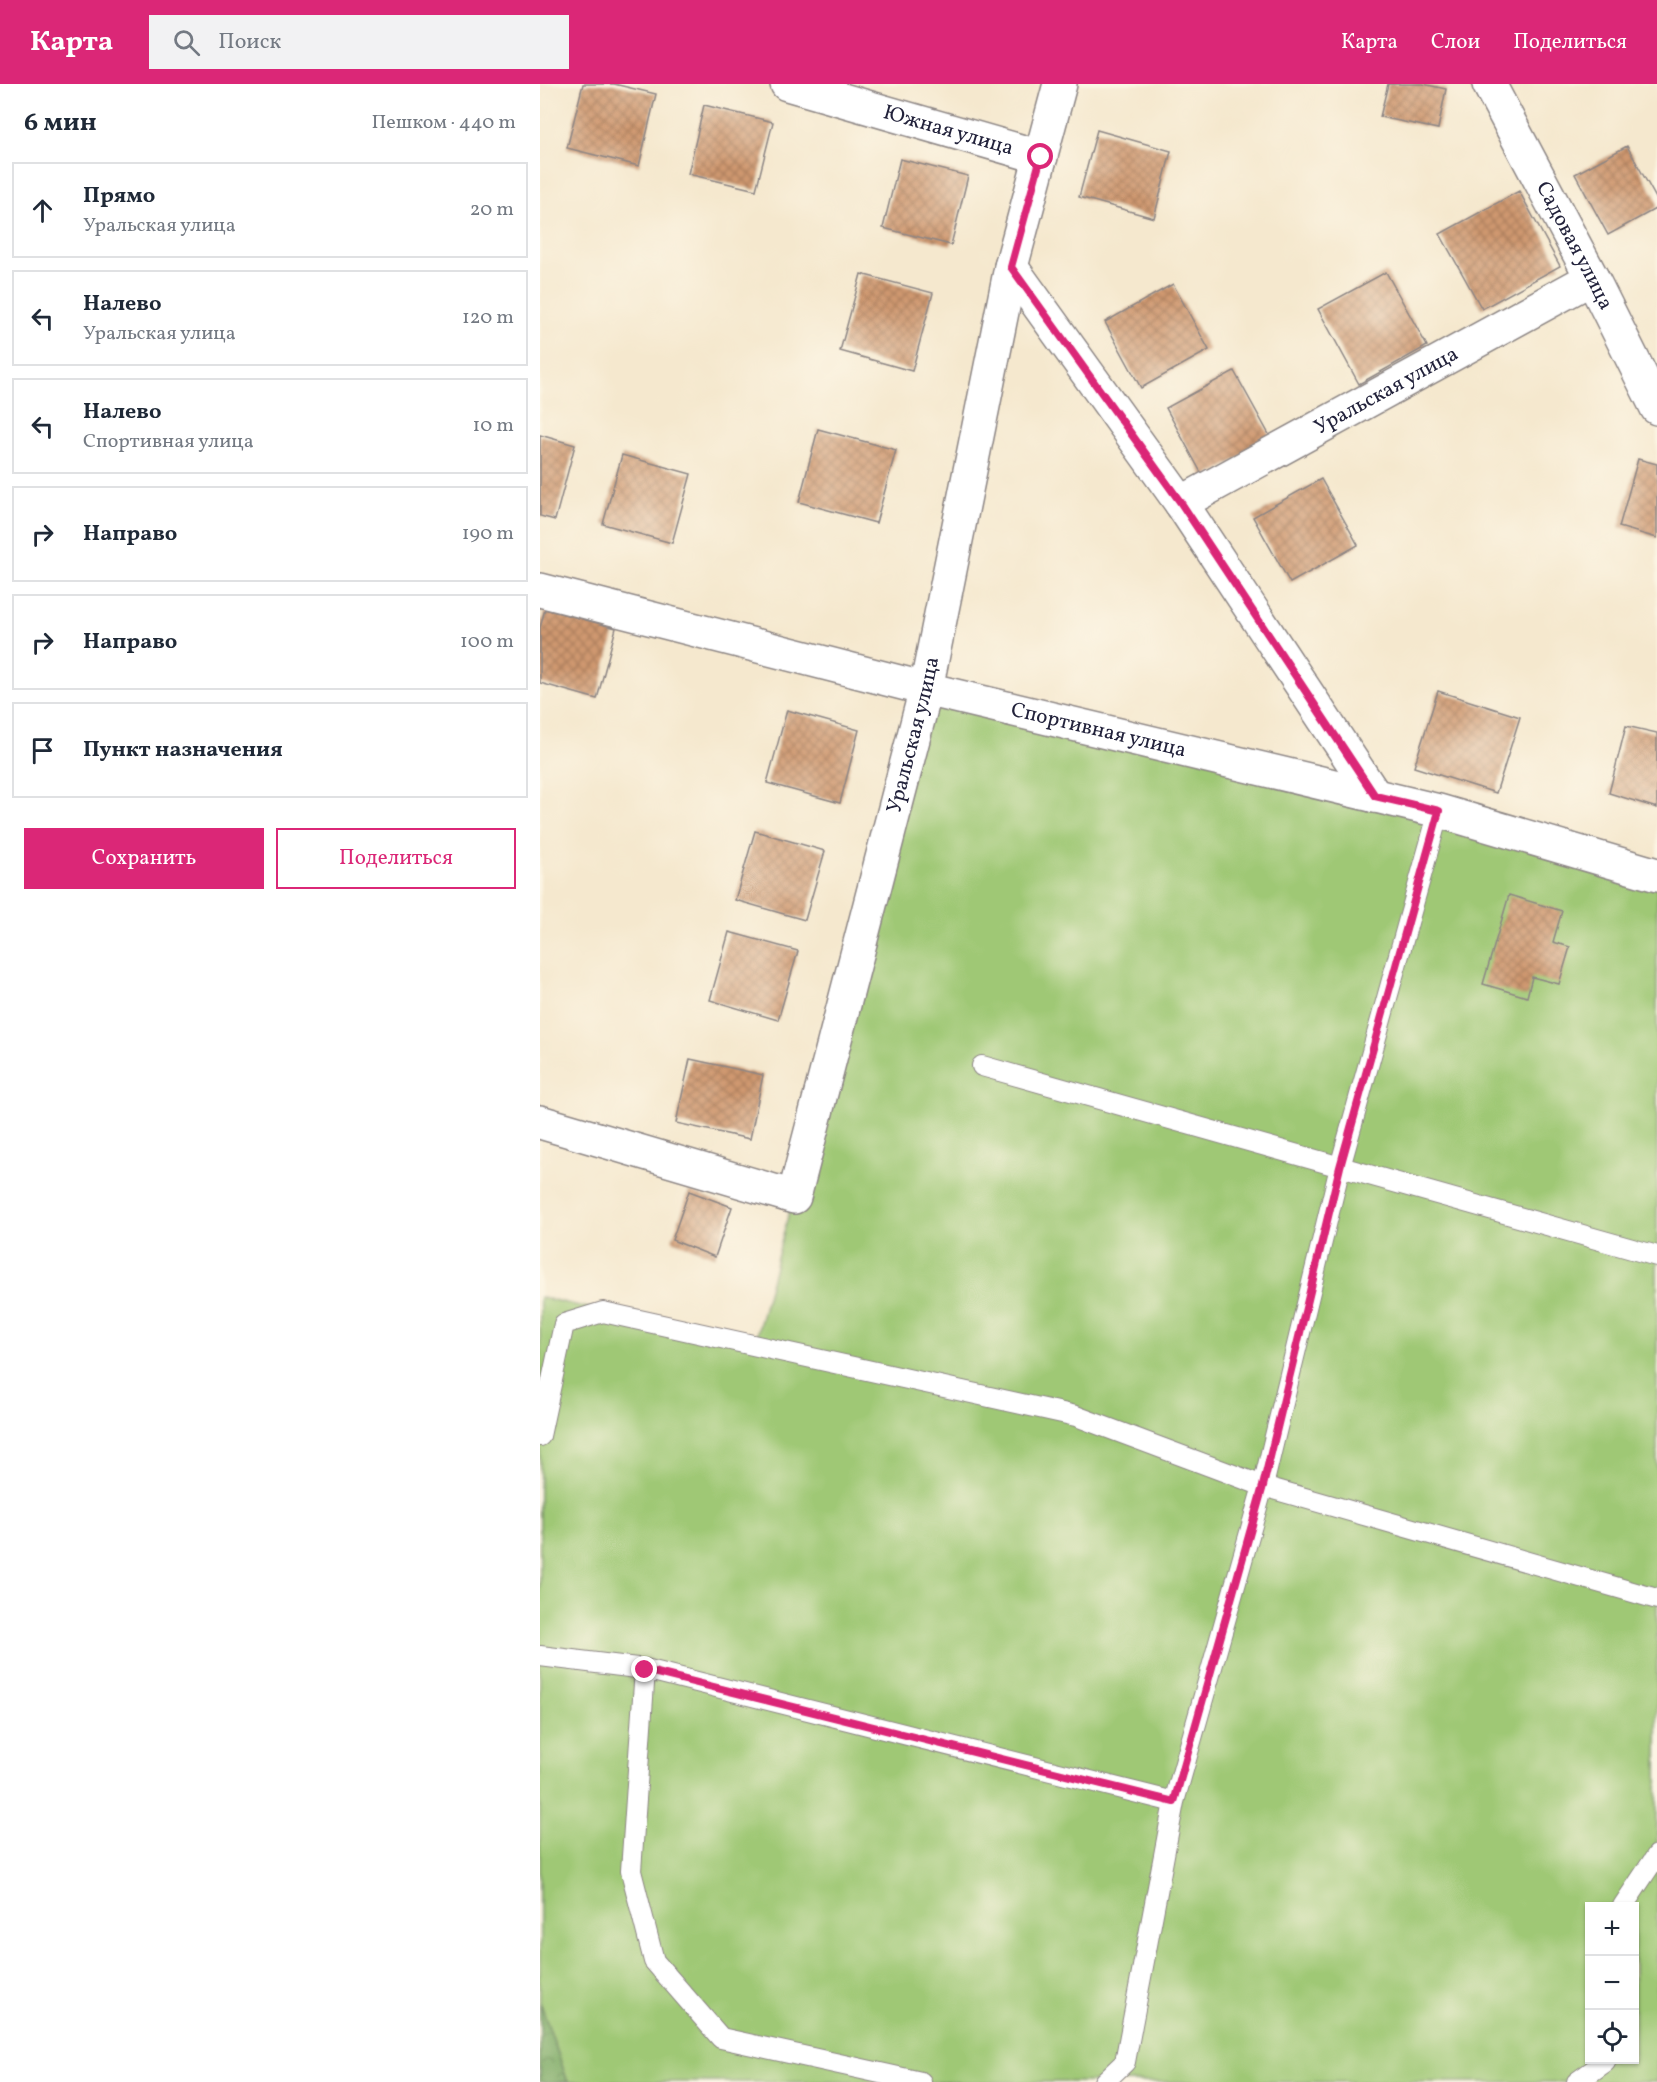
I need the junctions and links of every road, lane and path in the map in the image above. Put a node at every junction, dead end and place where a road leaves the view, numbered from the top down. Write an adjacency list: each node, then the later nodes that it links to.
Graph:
1 (787, 84): 4 (street, Южная улица)
2 (1060, 84): 4 (street, Уральская улица)
3 (1489, 84): 6 (street, Садовая улица)
4 (1041, 157): 5 (street, Уральская улица)
5 (1011, 267): 8 (street); 10 (street, Уральская улица)
6 (1592, 278): 7 (street, Садовая улица); 8 (street, Уральская улица)
7 (1657, 408)
8 (1181, 503): 11 (street)
9 (540, 590): 10 (street, Спортивная улица)
10 (926, 689): 11 (street, Спортивная улица); 15 (street, Уральская улица)
11 (1375, 796): 12 (street, Спортивная улица)
12 (1439, 811): 13 (street, Спортивная улица); 16 (lane)
13 (1657, 875)
14 (982, 1066): 16 (lane)
15 (540, 1122)
16 (1340, 1167): 17 (lane); 19 (lane)
17 (1657, 1256)
18 (540, 1436): 19 (lane)
19 (1263, 1486): 20 (lane); 23 (lane)
20 (1657, 1599)
21 (540, 1656): 22 (lane)
22 (645, 1670): 23 (lane); 27 (lane)
23 (1174, 1802): 28 (lane)
24 (1657, 1855): 25 (lane)
25 (1626, 1902)
26 (1602, 2064): 29 (lane)
27 (921, 2082)
28 (1104, 2082)
29 (1577, 2082)

